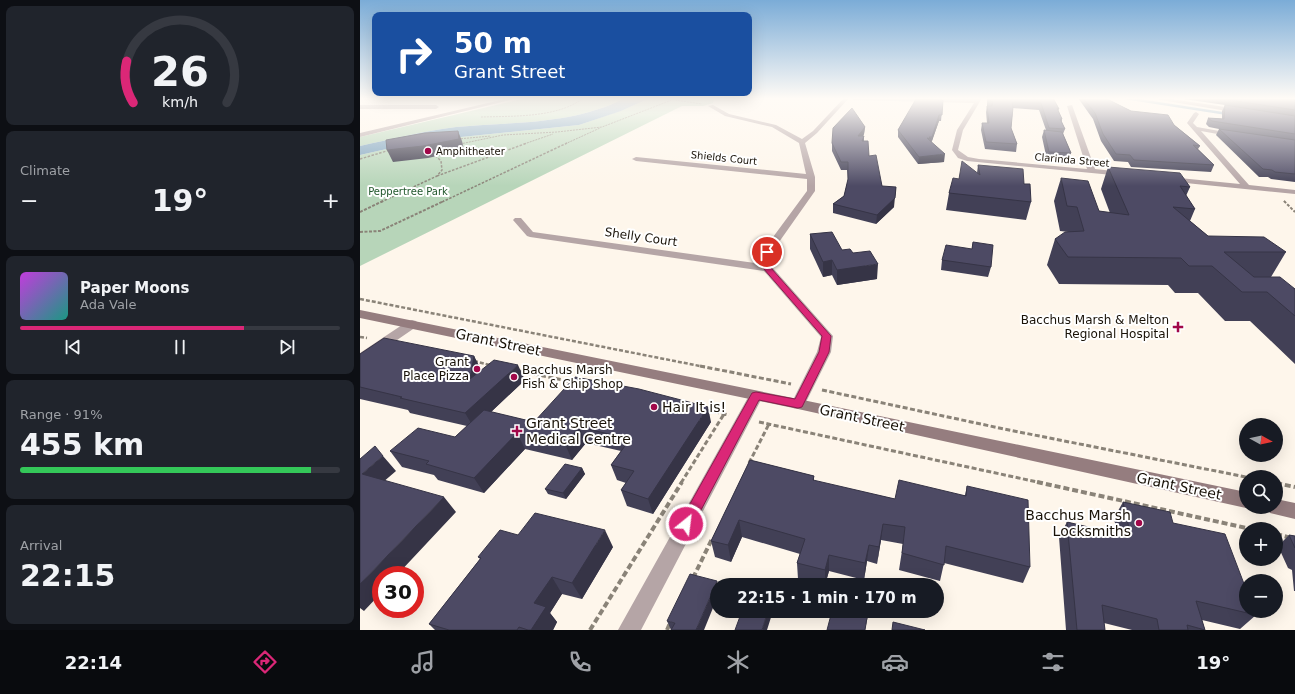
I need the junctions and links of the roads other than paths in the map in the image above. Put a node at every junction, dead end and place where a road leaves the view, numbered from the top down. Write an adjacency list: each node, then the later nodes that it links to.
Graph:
1 (392, 127): 7 (lane)
2 (776, 127): 9 (street)
3 (819, 127): 9 (street)
4 (962, 127): 11 (street, Clarinda Street)
5 (1077, 127): 11 (street)
6 (1194, 128): 8 (street); 15 (street)
7 (360, 135)
8 (1240, 136)
9 (802, 142): 13 (street)
10 (636, 159): 13 (street, Shields Court)
11 (1092, 171): 12 (street, Clarinda Street)
12 (1131, 175)
13 (811, 177): 19 (street)
14 (1162, 178): 15 (street)
15 (1247, 187): 16 (street)
16 (1291, 191): 17 (street)
17 (1295, 198)
18 (518, 220): 19 (street, Shelly Court)
19 (767, 268): 24 (street)
20 (360, 314): 21 (main road, Grant Street)
21 (412, 324): 22 (street); 23 (main road, Grant Street)
22 (360, 359)
23 (756, 396): 24 (main road, Grant Street); 28 (street)
24 (798, 404): 25 (main road, Grant Street)
25 (1239, 498)
26 (1283, 508): 27 (main road)
27 (1295, 511)
28 (629, 630)

